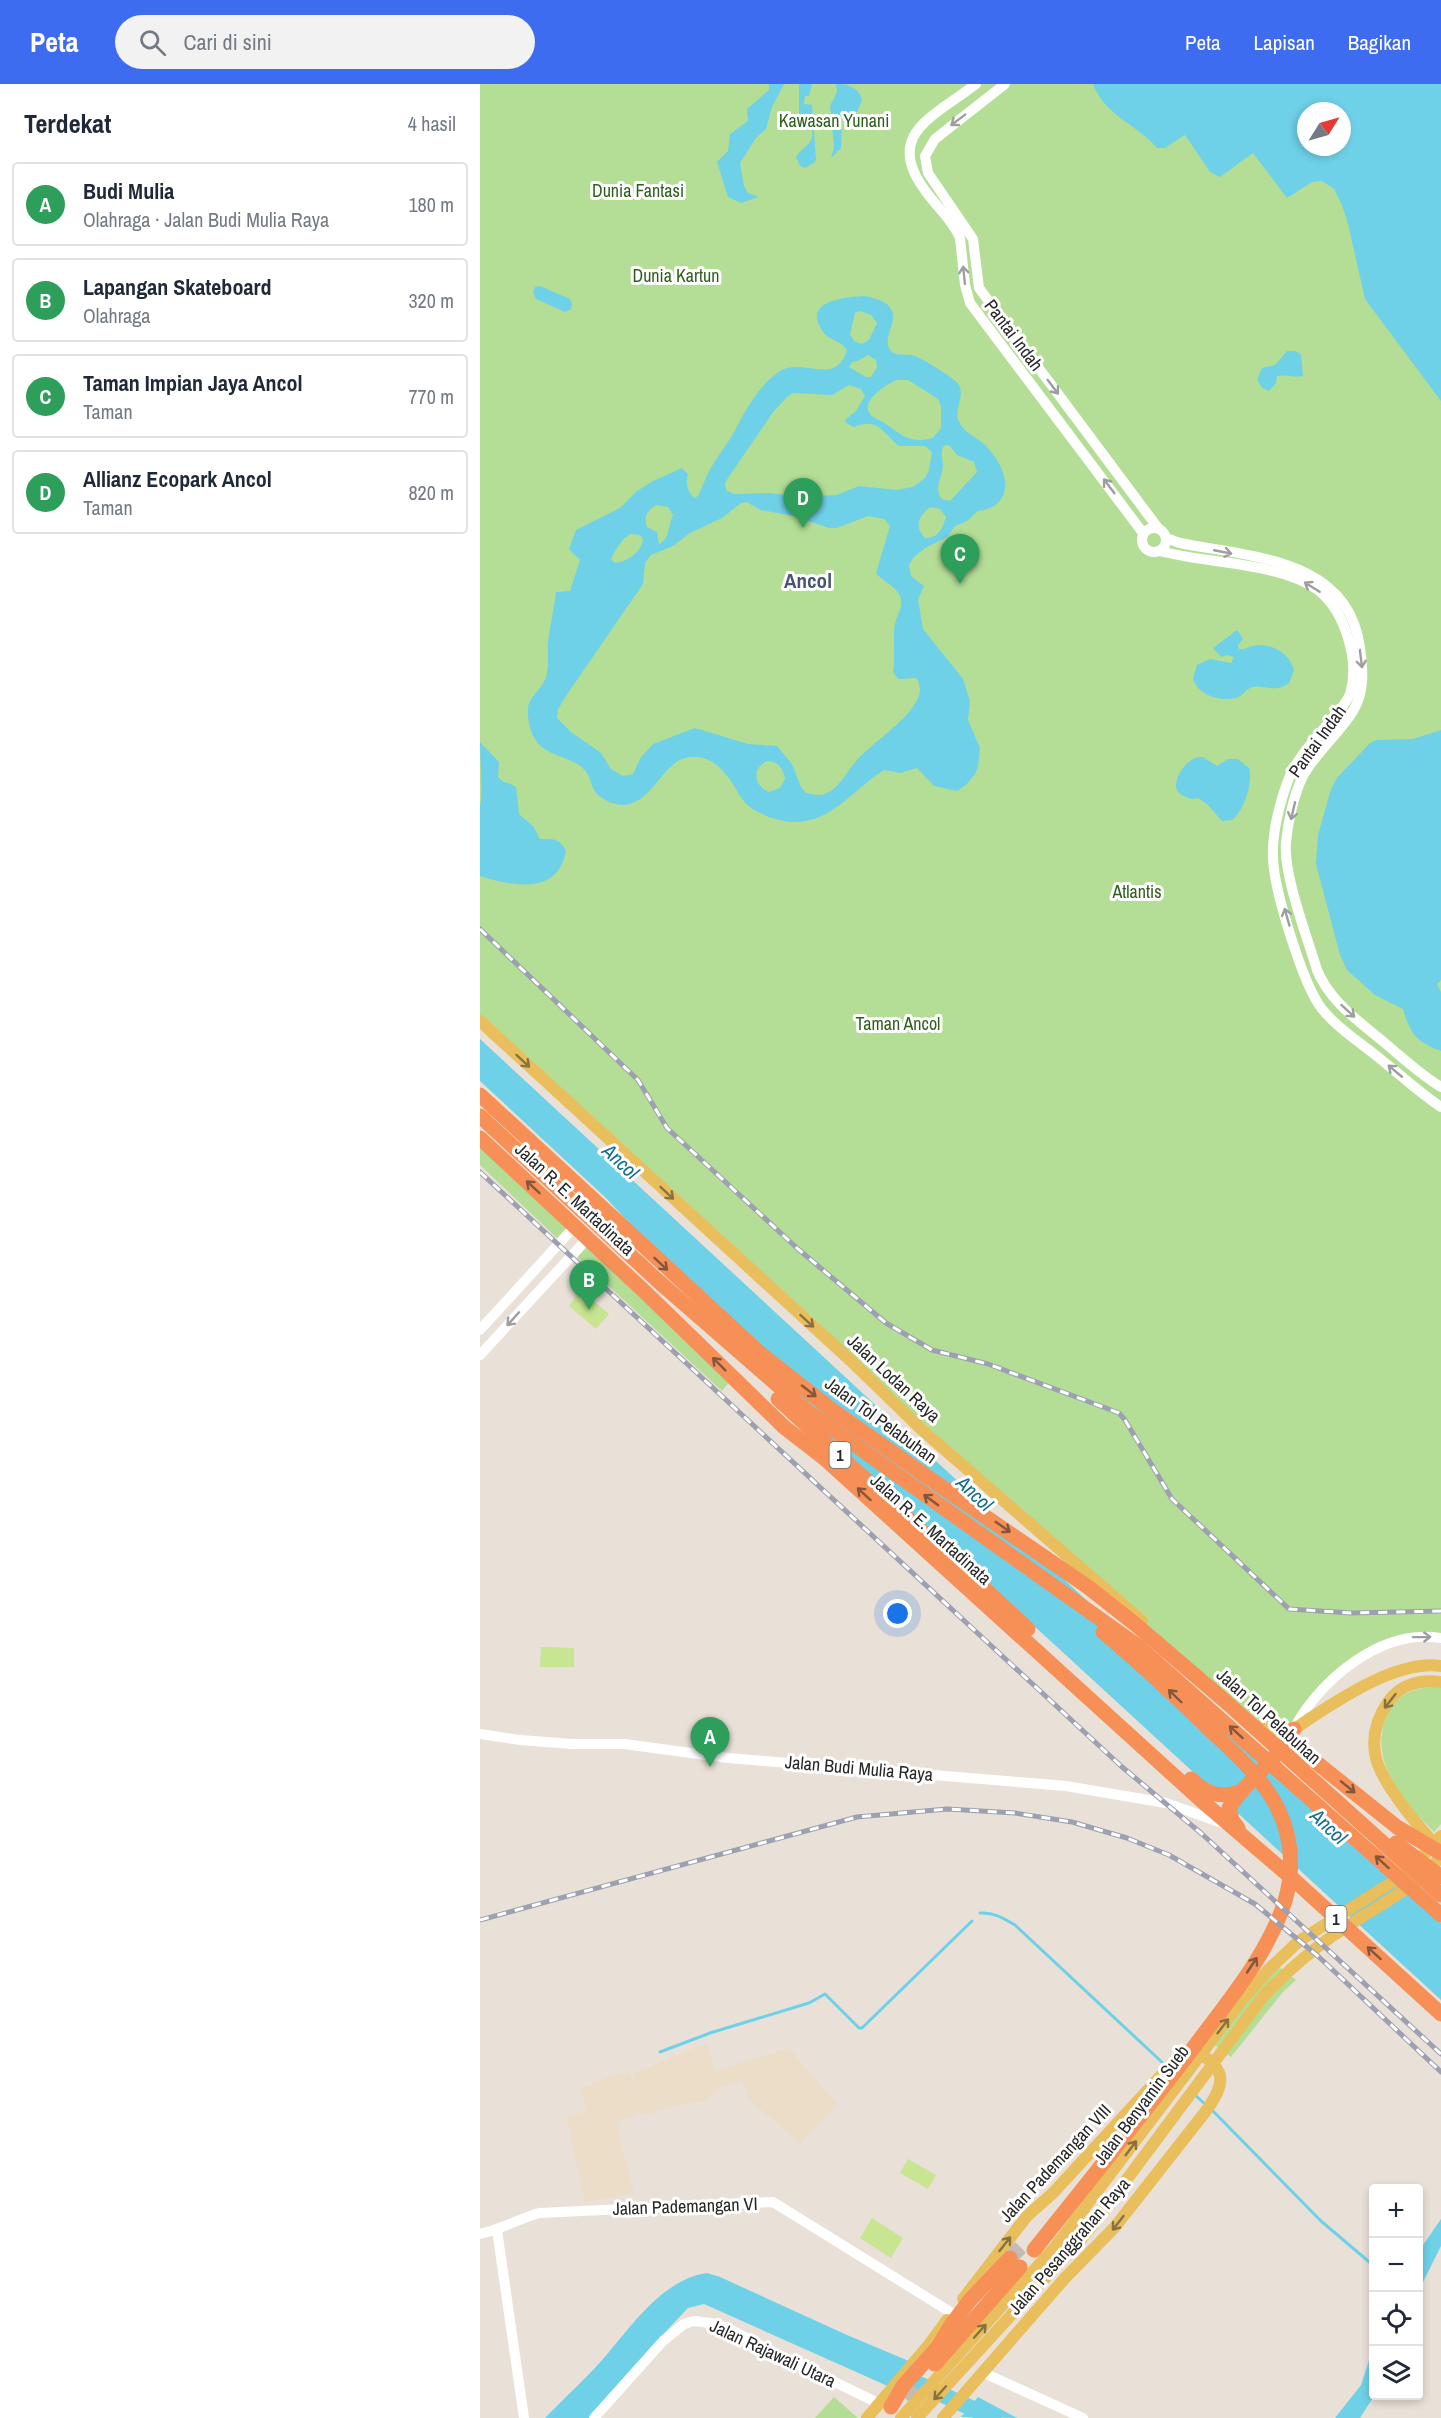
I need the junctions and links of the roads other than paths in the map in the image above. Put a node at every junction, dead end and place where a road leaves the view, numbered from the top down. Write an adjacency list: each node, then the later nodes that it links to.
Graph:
1 (976, 84): 4 (street, Pantai Indah, one-way to 1)
2 (1005, 84): 3 (street, Pantai Indah, one-way to 3)
3 (1158, 528): 4 (street); 5 (street)
4 (1143, 533): 6 (street)
5 (1166, 538): 6 (street); 7 (street, Pantai Indah, one-way to 7)
6 (1160, 550): 8 (street, Pantai Indah, one-way to 6)
7 (1324, 986): 8 (street); 10 (street, Pantai Indah, one-way to 10)
8 (1311, 992): 12 (street, Pantai Indah, one-way to 8)
9 (480, 1022): 25 (main road, Jalan Lodan Raya, one-way to 25)
10 (1441, 1087)
11 (480, 1095): 28 (highway, Jalan Tol Pelabuhan / 1, one-way to 28)
12 (1441, 1107)
13 (480, 1119): 21 (highway, Jalan Tol Pelabuhan / 1, one-way to 13); 29 (highway, Jalan R. E. Martadinata / 1)
14 (480, 1138): 15 (highway, Jalan R. E. Martadinata / 1, one-way to 14)
15 (575, 1226): 16 (highway, Jalan R. E. Martadinata / 1); 17 (street)
16 (588, 1238): 18 (street); 30 (highway, Jalan R. E. Martadinata / 1, one-way to 16)
17 (525, 1281): 18 (street); 19 (street)
18 (537, 1292): 20 (street, one-way to 20)
19 (480, 1330)
20 (480, 1355)
21 (1005, 1553): 37 (highway, Jalan Tol Pelabuhan / 1, one-way to 21); 42 (highway, one-way to 21)
22 (1441, 1638): 25 (street, one-way to 22)
23 (1441, 1666): 25 (main road)
24 (1441, 1682): 32 (main road, one-way to 32)
25 (1294, 1729): 27 (highway)
26 (480, 1734): 30 (street, Jalan Budi Mulia Raya)
27 (1280, 1753): 29 (highway); 32 (highway, one-way to 32)
28 (1311, 1780): 34 (highway); 36 (highway, Jalan Tol Pelabuhan / 1)
29 (1239, 1792): 30 (highway)
30 (1231, 1821): 38 (highway, Jalan R. E. Martadinata / 1, one-way to 30)
31 (1441, 1836): 49 (main road, Jalan Benyamin Sueb, one-way to 31)
32 (1441, 1853): 35 (main road, Jalan Benyamin Sueb)
33 (1441, 1864): 35 (highway)
34 (1441, 1877)
35 (1398, 1894): 49 (main road, Jalan Benyamin Sueb, one-way to 49)
36 (1441, 1895)
37 (1441, 1915)
38 (1441, 2014)
39 (1218, 2094): 45 (main road, Jalan Pademangan VIII, one-way to 39); 47 (main road, Jalan Pesanggrahan Raya, one-way to 47)
40 (497, 2230): 41 (street, Jalan Pademangan VI); 45 (street, Jalan Pademangan VI); 50 (street)
41 (480, 2234)
42 (1030, 2246)
43 (992, 2299): 44 (highway); 46 (highway); 48 (highway)
44 (969, 2314)
45 (955, 2319): 46 (highway); 49 (main road, Jalan Pademangan VIII)
46 (938, 2347): 49 (highway)
47 (982, 2372): 53 (main road, Jalan Pesanggrahan Raya); 54 (street)
48 (915, 2384)
49 (899, 2407): 51 (street, Jalan Rajawali Utara); 52 (main road)
50 (524, 2417)
51 (594, 2418)
52 (867, 2418)
53 (943, 2418)
54 (1083, 2418)

